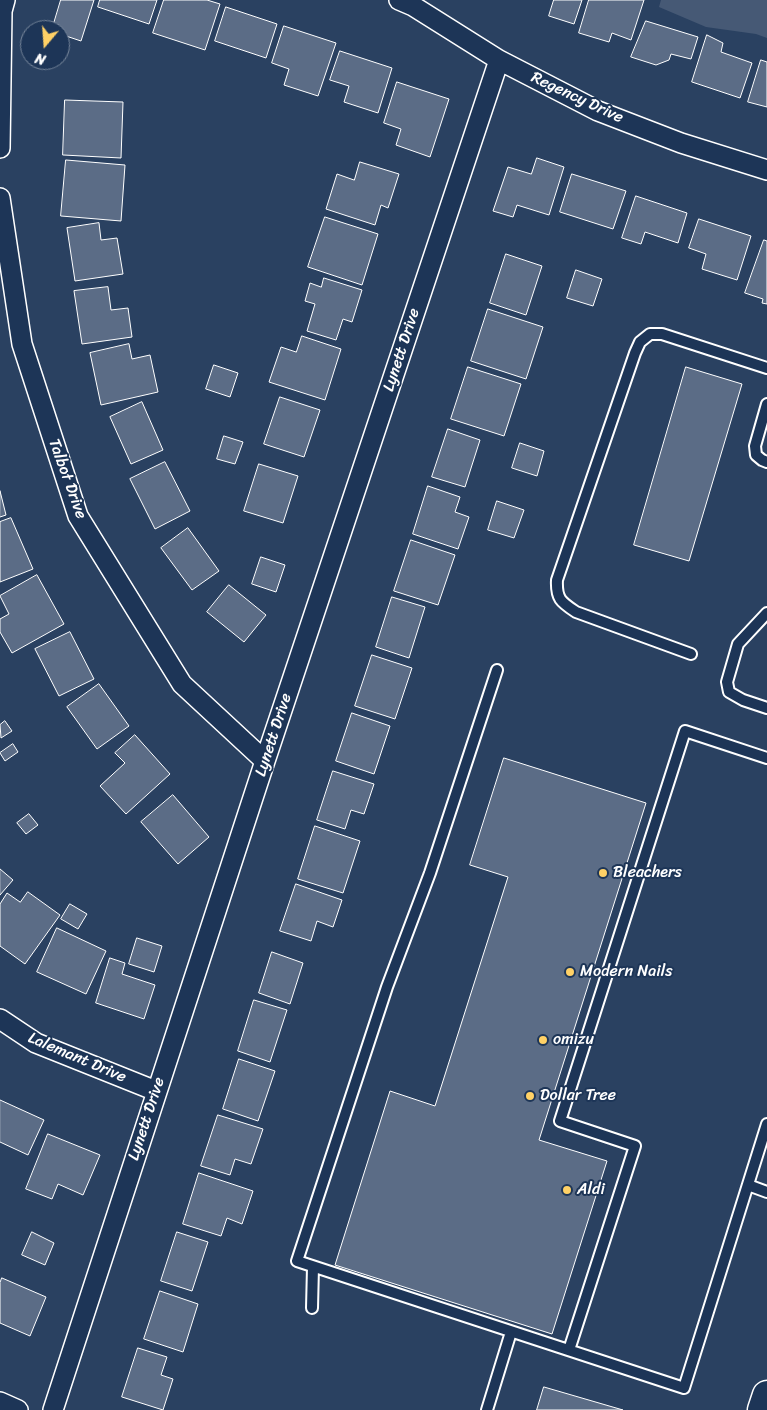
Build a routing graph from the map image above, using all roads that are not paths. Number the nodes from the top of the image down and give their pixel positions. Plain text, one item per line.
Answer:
1 (4, 0) edge
2 (399, 0) edge
3 (499, 60) junction
4 (0, 148) edge
5 (767, 170) edge
6 (0, 198) edge
7 (767, 368) edge
8 (767, 404) edge
9 (767, 462) edge
10 (766, 615) edge
11 (691, 654) dead end
12 (498, 670) dead end
13 (767, 708) edge
14 (767, 758) edge
15 (265, 761) junction
16 (0, 1020) edge
17 (156, 1091) junction
18 (767, 1124) edge
19 (748, 1185) junction
20 (767, 1192) edge
21 (313, 1267) junction
22 (312, 1308) dead end
23 (511, 1332) junction
24 (568, 1350) junction
25 (767, 1394) edge
26 (0, 1402) edge
27 (18, 1410) edge
28 (53, 1410) edge
29 (487, 1410) edge
30 (762, 1410) edge

1 - 4 street
2 - 3 street, Regency Drive
3 - 5 street, Regency Drive
3 - 15 street, Lynett Drive
6 - 15 street, Talbot Drive
7 - 11 lane
8 - 9 lane
10 - 13 lane
12 - 21 lane
14 - 24 lane
15 - 17 street, Lynett Drive
16 - 17 street, Lalemant Drive
17 - 28 street, Lynett Drive
18 - 19 lane
19 - 20 lane
19 - 24 lane
21 - 22 lane
21 - 23 lane
23 - 24 lane
23 - 29 lane
25 - 30 main road
26 - 27 street

